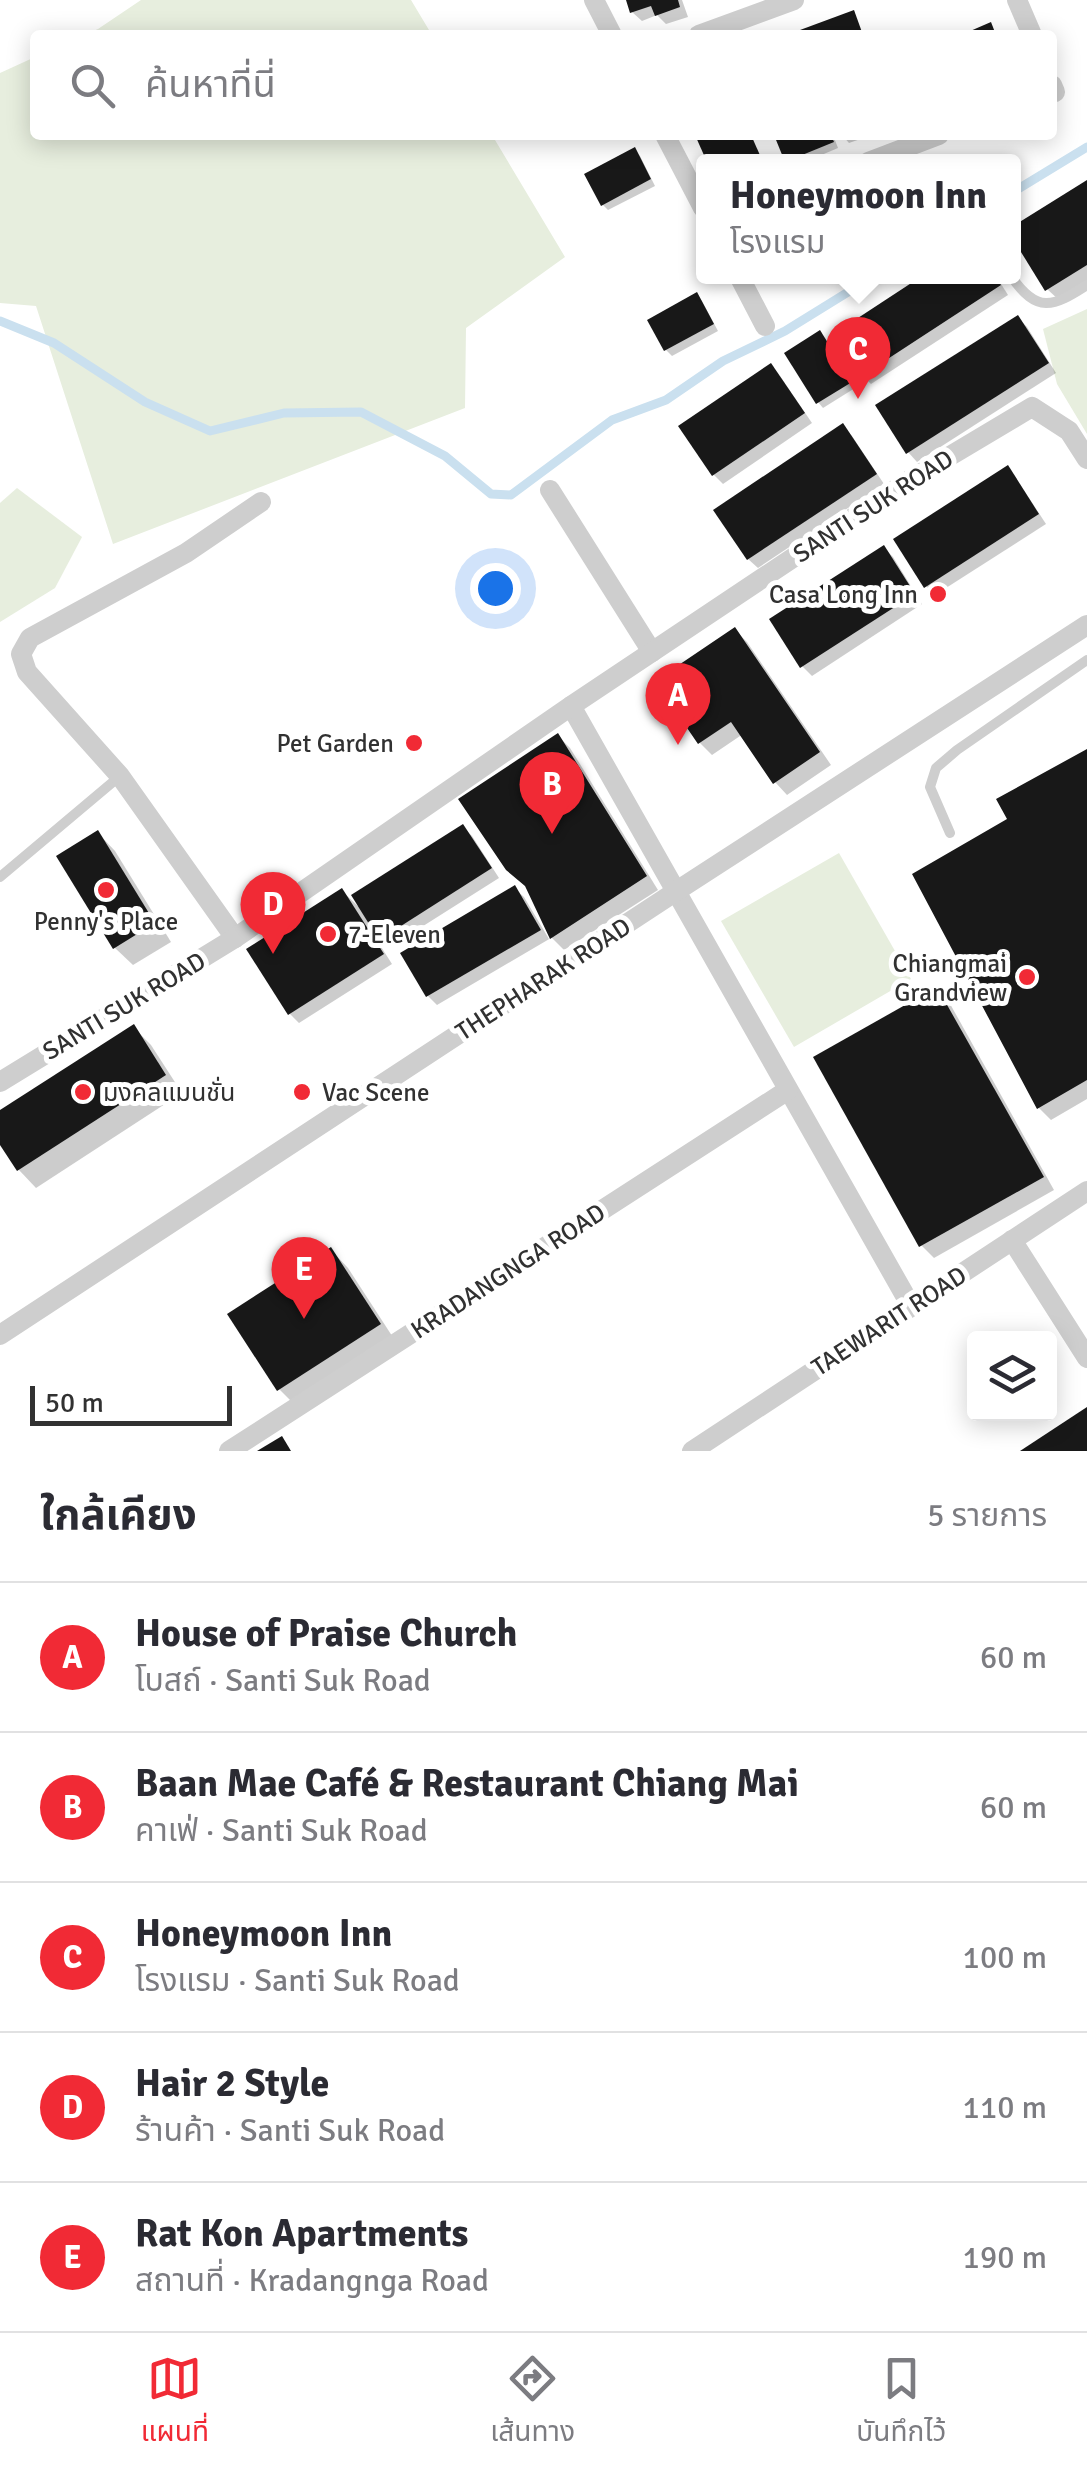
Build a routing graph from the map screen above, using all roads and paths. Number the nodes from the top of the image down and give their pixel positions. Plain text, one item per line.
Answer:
1 (594, 0) edge
2 (794, 0) edge
3 (1018, 0) edge
4 (609, 30) edge
5 (713, 30) edge
6 (1030, 30) edge
7 (668, 140) edge
8 (926, 140) edge
9 (889, 154) edge
10 (696, 195) edge
11 (743, 284) edge
12 (1016, 284) edge
13 (1087, 284) edge
14 (765, 326) dead end
15 (1087, 459) edge
16 (550, 490) dead end
17 (262, 502) dead end
18 (1087, 625) edge
19 (652, 652) junction
20 (1087, 660) edge
21 (571, 706) junction
22 (120, 776) junction
23 (950, 834) dead end
24 (0, 876) edge
25 (675, 892) junction
26 (235, 938) junction
27 (0, 1082) edge
28 (788, 1090) junction
29 (1087, 1191) edge
30 (1012, 1240) junction
31 (911, 1306) junction
32 (0, 1335) edge
33 (1087, 1358) edge
34 (228, 1451) edge
35 (692, 1451) edge

1 - 4 street
2 - 5 street
3 - 6 street
7 - 10 street
8 - 9 street
11 - 14 street
12 - 13 lane
15 - 19 street, SANTI SUK ROAD
16 - 19 street
17 - 22 street
18 - 25 street, THEPHARAK ROAD
19 - 21 street, SANTI SUK ROAD
20 - 23 lane
21 - 25 street
21 - 26 street, SANTI SUK ROAD
22 - 24 lane
22 - 26 street
25 - 28 street
25 - 32 street, THEPHARAK ROAD
26 - 27 street, SANTI SUK ROAD
28 - 31 street
28 - 34 street, KRADANGNGA ROAD
29 - 30 street, TAEWARIT ROAD
30 - 31 street, TAEWARIT ROAD
30 - 33 street
31 - 35 street, TAEWARIT ROAD

